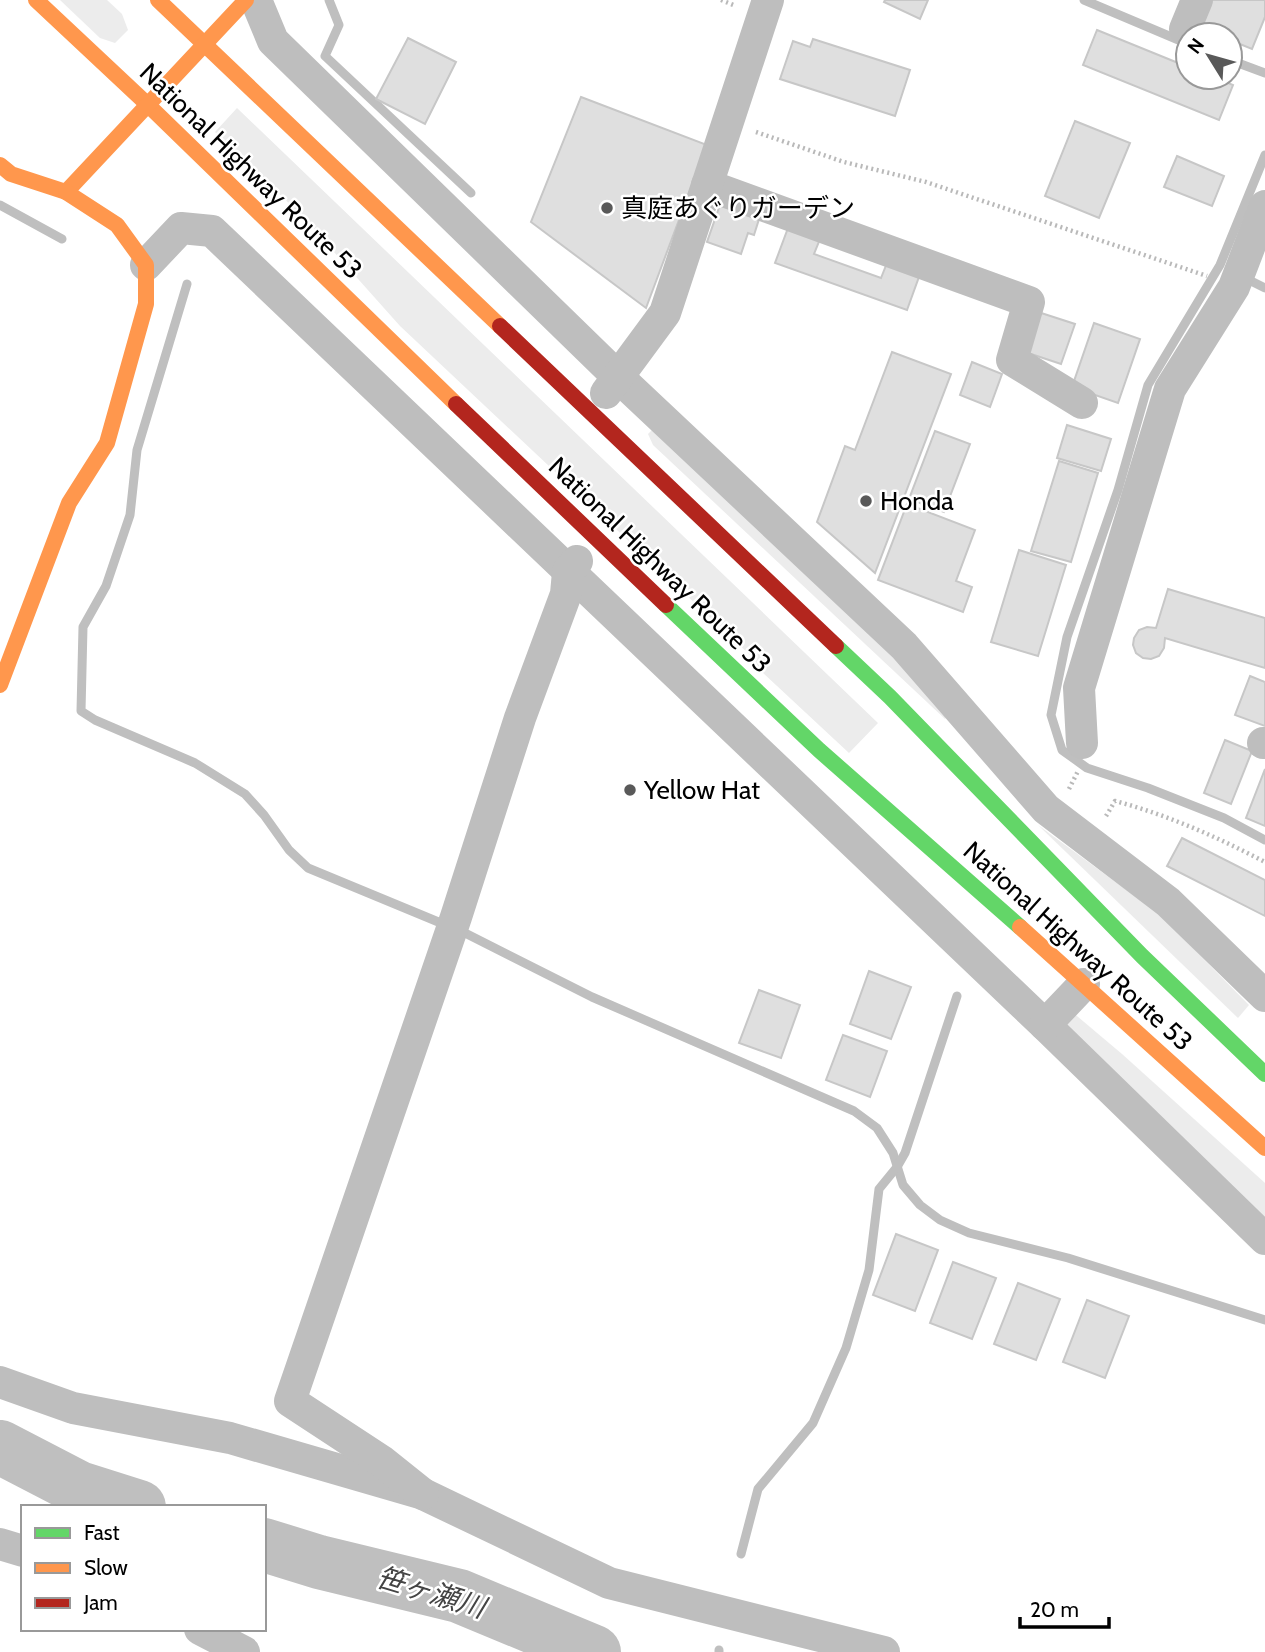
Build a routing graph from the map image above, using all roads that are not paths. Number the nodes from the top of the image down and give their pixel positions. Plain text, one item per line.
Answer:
1 (36, 0) edge
2 (158, 0) edge
3 (246, 0) edge
4 (256, 0) edge
5 (768, 0) edge
6 (1197, 0) edge
7 (1188, 21) edge
8 (206, 45) junction
9 (147, 104) junction
10 (0, 165) edge
11 (707, 185) junction
12 (66, 192) junction
13 (1265, 206) edge
14 (146, 265) junction
15 (617, 376) junction
16 (1082, 403) dead end
17 (593, 412) junction
18 (595, 538) junction
19 (568, 572) junction
20 (0, 685) edge
21 (1082, 743) dead end
22 (1084, 984) junction
23 (1265, 996) edge
24 (1045, 1025) junction
25 (1265, 1074) edge
26 (1265, 1148) edge
27 (1265, 1239) edge
28 (0, 1382) edge
29 (423, 1494) junction
30 (0, 1544) edge
31 (21, 1550) edge
32 (204, 1631) edge
33 (244, 1652) edge
34 (884, 1652) edge

1 - 9 main road, National Highway Route 53
2 - 8 main road, National Highway Route 53
3 - 8 main road
4 - 15 street
5 - 11 street
6 - 7 street
8 - 9 main road
8 - 17 main road, National Highway Route 53
9 - 12 main road
9 - 18 main road, National Highway Route 53
10 - 12 main road
11 - 15 street
11 - 16 street
12 - 14 main road
13 - 21 street
14 - 19 street
14 - 20 main road
15 - 17 street
15 - 23 street
17 - 25 main road, National Highway Route 53
18 - 19 street
18 - 22 main road, National Highway Route 53
19 - 24 street
19 - 29 street
22 - 24 street
22 - 26 main road, National Highway Route 53
24 - 27 street
28 - 29 street
29 - 34 street
30 - 31 street
32 - 33 street

